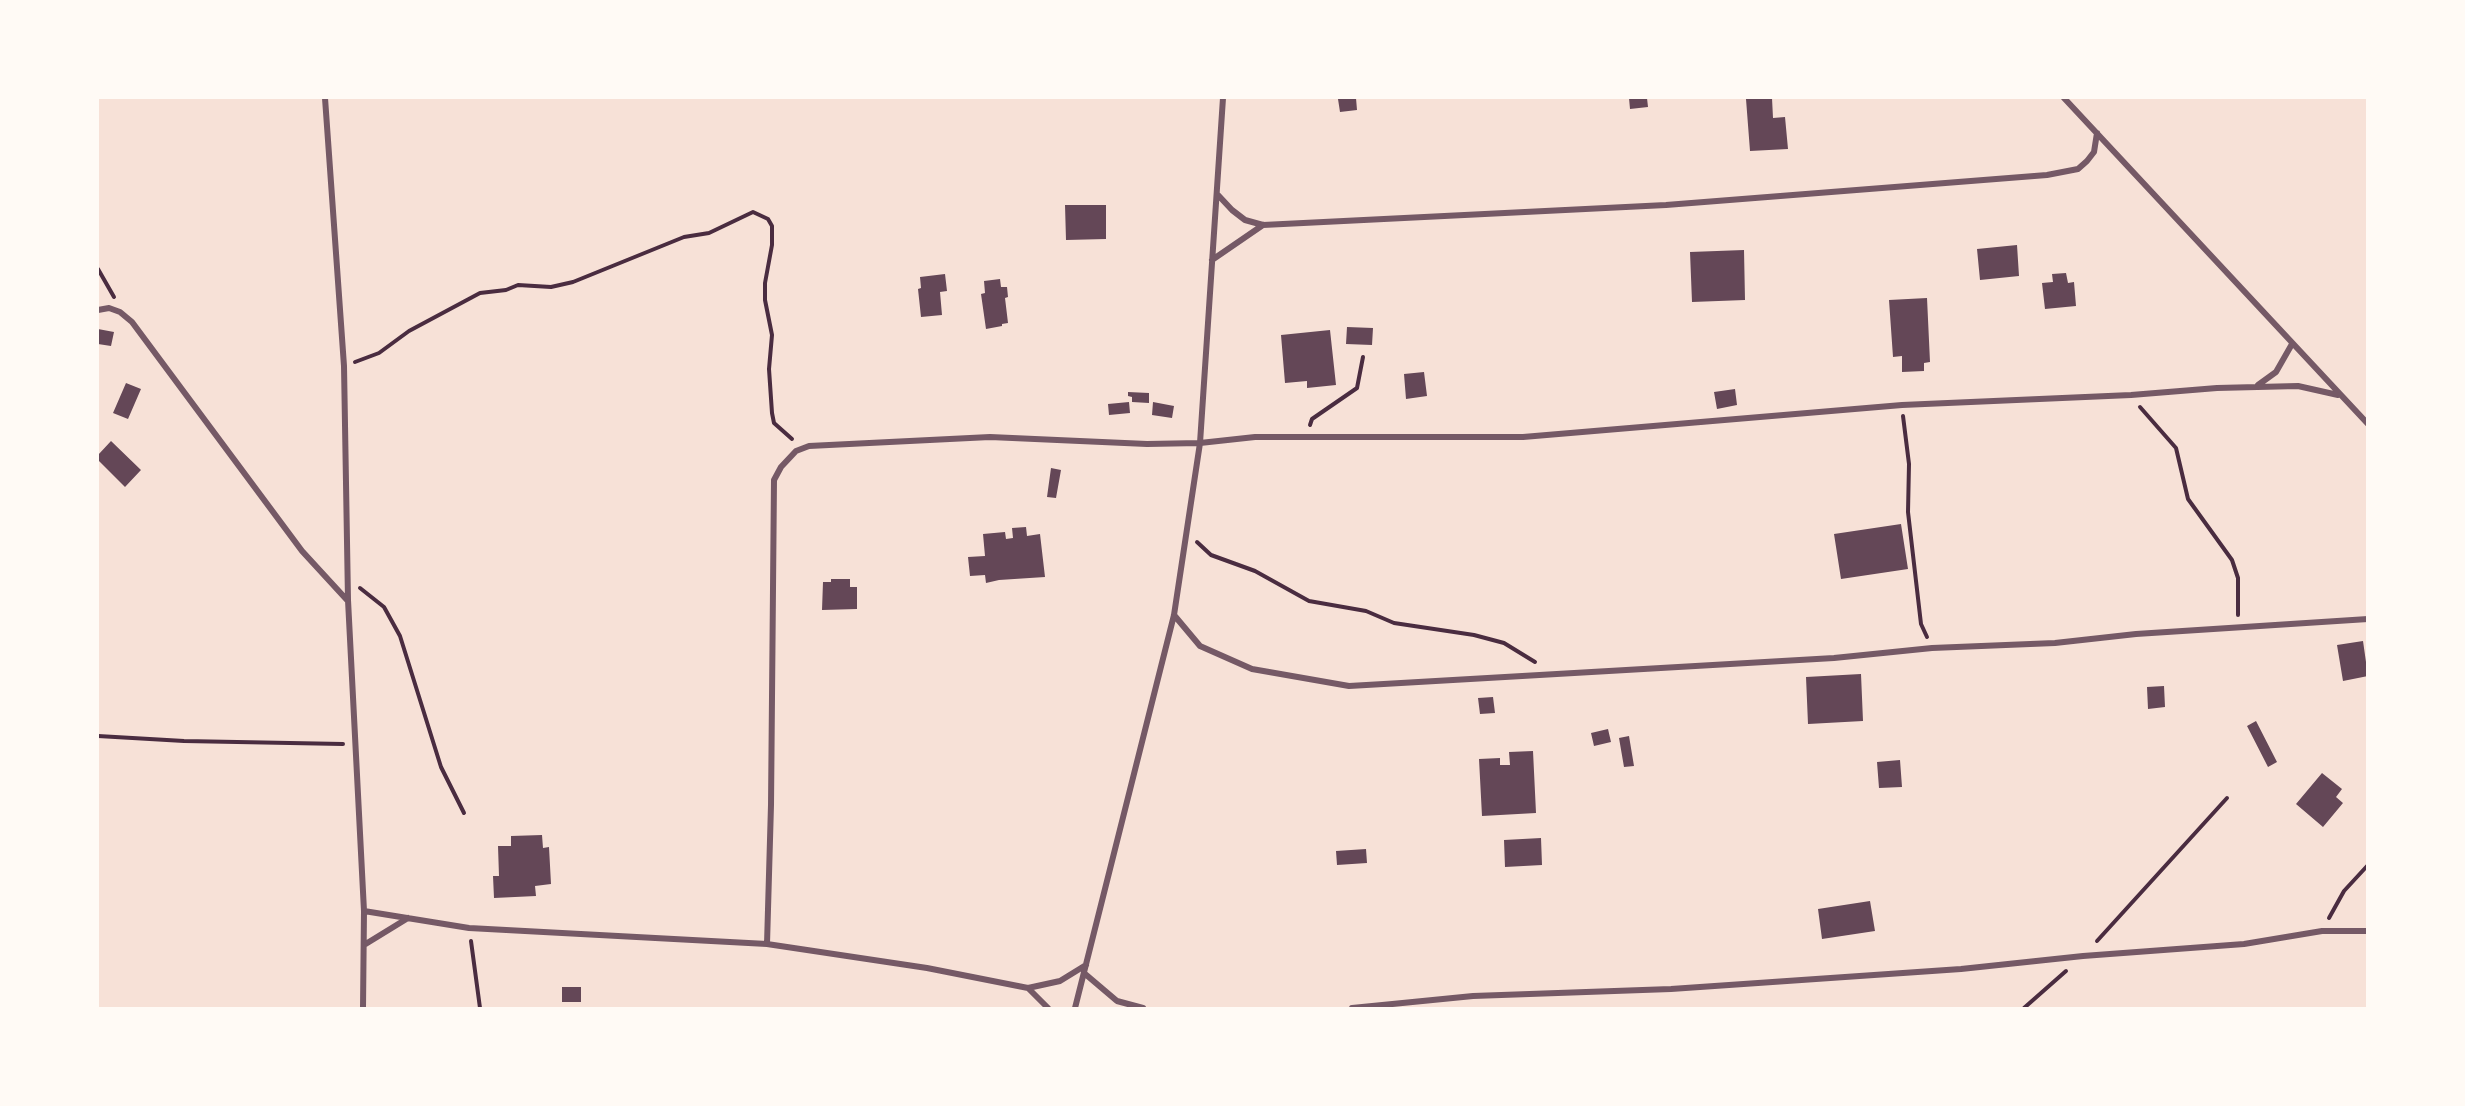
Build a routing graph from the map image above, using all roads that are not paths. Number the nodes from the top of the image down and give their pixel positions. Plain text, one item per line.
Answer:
1 (325, 98) edge
2 (1223, 98) edge
3 (2064, 98) edge
4 (2097, 133) junction
5 (1218, 195) junction
6 (1263, 225) junction
7 (1212, 260) junction
8 (98, 310) edge
9 (2292, 344) junction
10 (2258, 386) junction
11 (2338, 395) junction
12 (2367, 424) edge
13 (1200, 443) junction
14 (348, 600) junction
15 (1174, 615) junction
16 (2367, 619) edge
17 (364, 910) junction
18 (408, 918) junction
19 (2367, 931) edge
20 (767, 944) junction
21 (364, 945) junction
22 (1086, 965) junction
23 (1084, 973) junction
24 (1028, 988) junction
25 (363, 1008) edge
26 (1048, 1008) edge
27 (1075, 1008) edge
28 (1143, 1008) edge
29 (1352, 1008) edge

1 - 14 street
2 - 5 street
3 - 4 street
4 - 6 street
4 - 9 street
5 - 6 street
5 - 7 street
6 - 7 street
7 - 13 street
8 - 14 street
9 - 10 street
9 - 11 street
10 - 11 street
10 - 13 street
11 - 12 street
13 - 15 street
13 - 20 street
14 - 17 street
15 - 16 street
15 - 22 street
17 - 18 street
17 - 21 street
18 - 20 street
18 - 21 street
19 - 29 street
20 - 24 street
21 - 25 street
22 - 23 street
22 - 24 street
23 - 27 street
23 - 28 street
24 - 26 street

